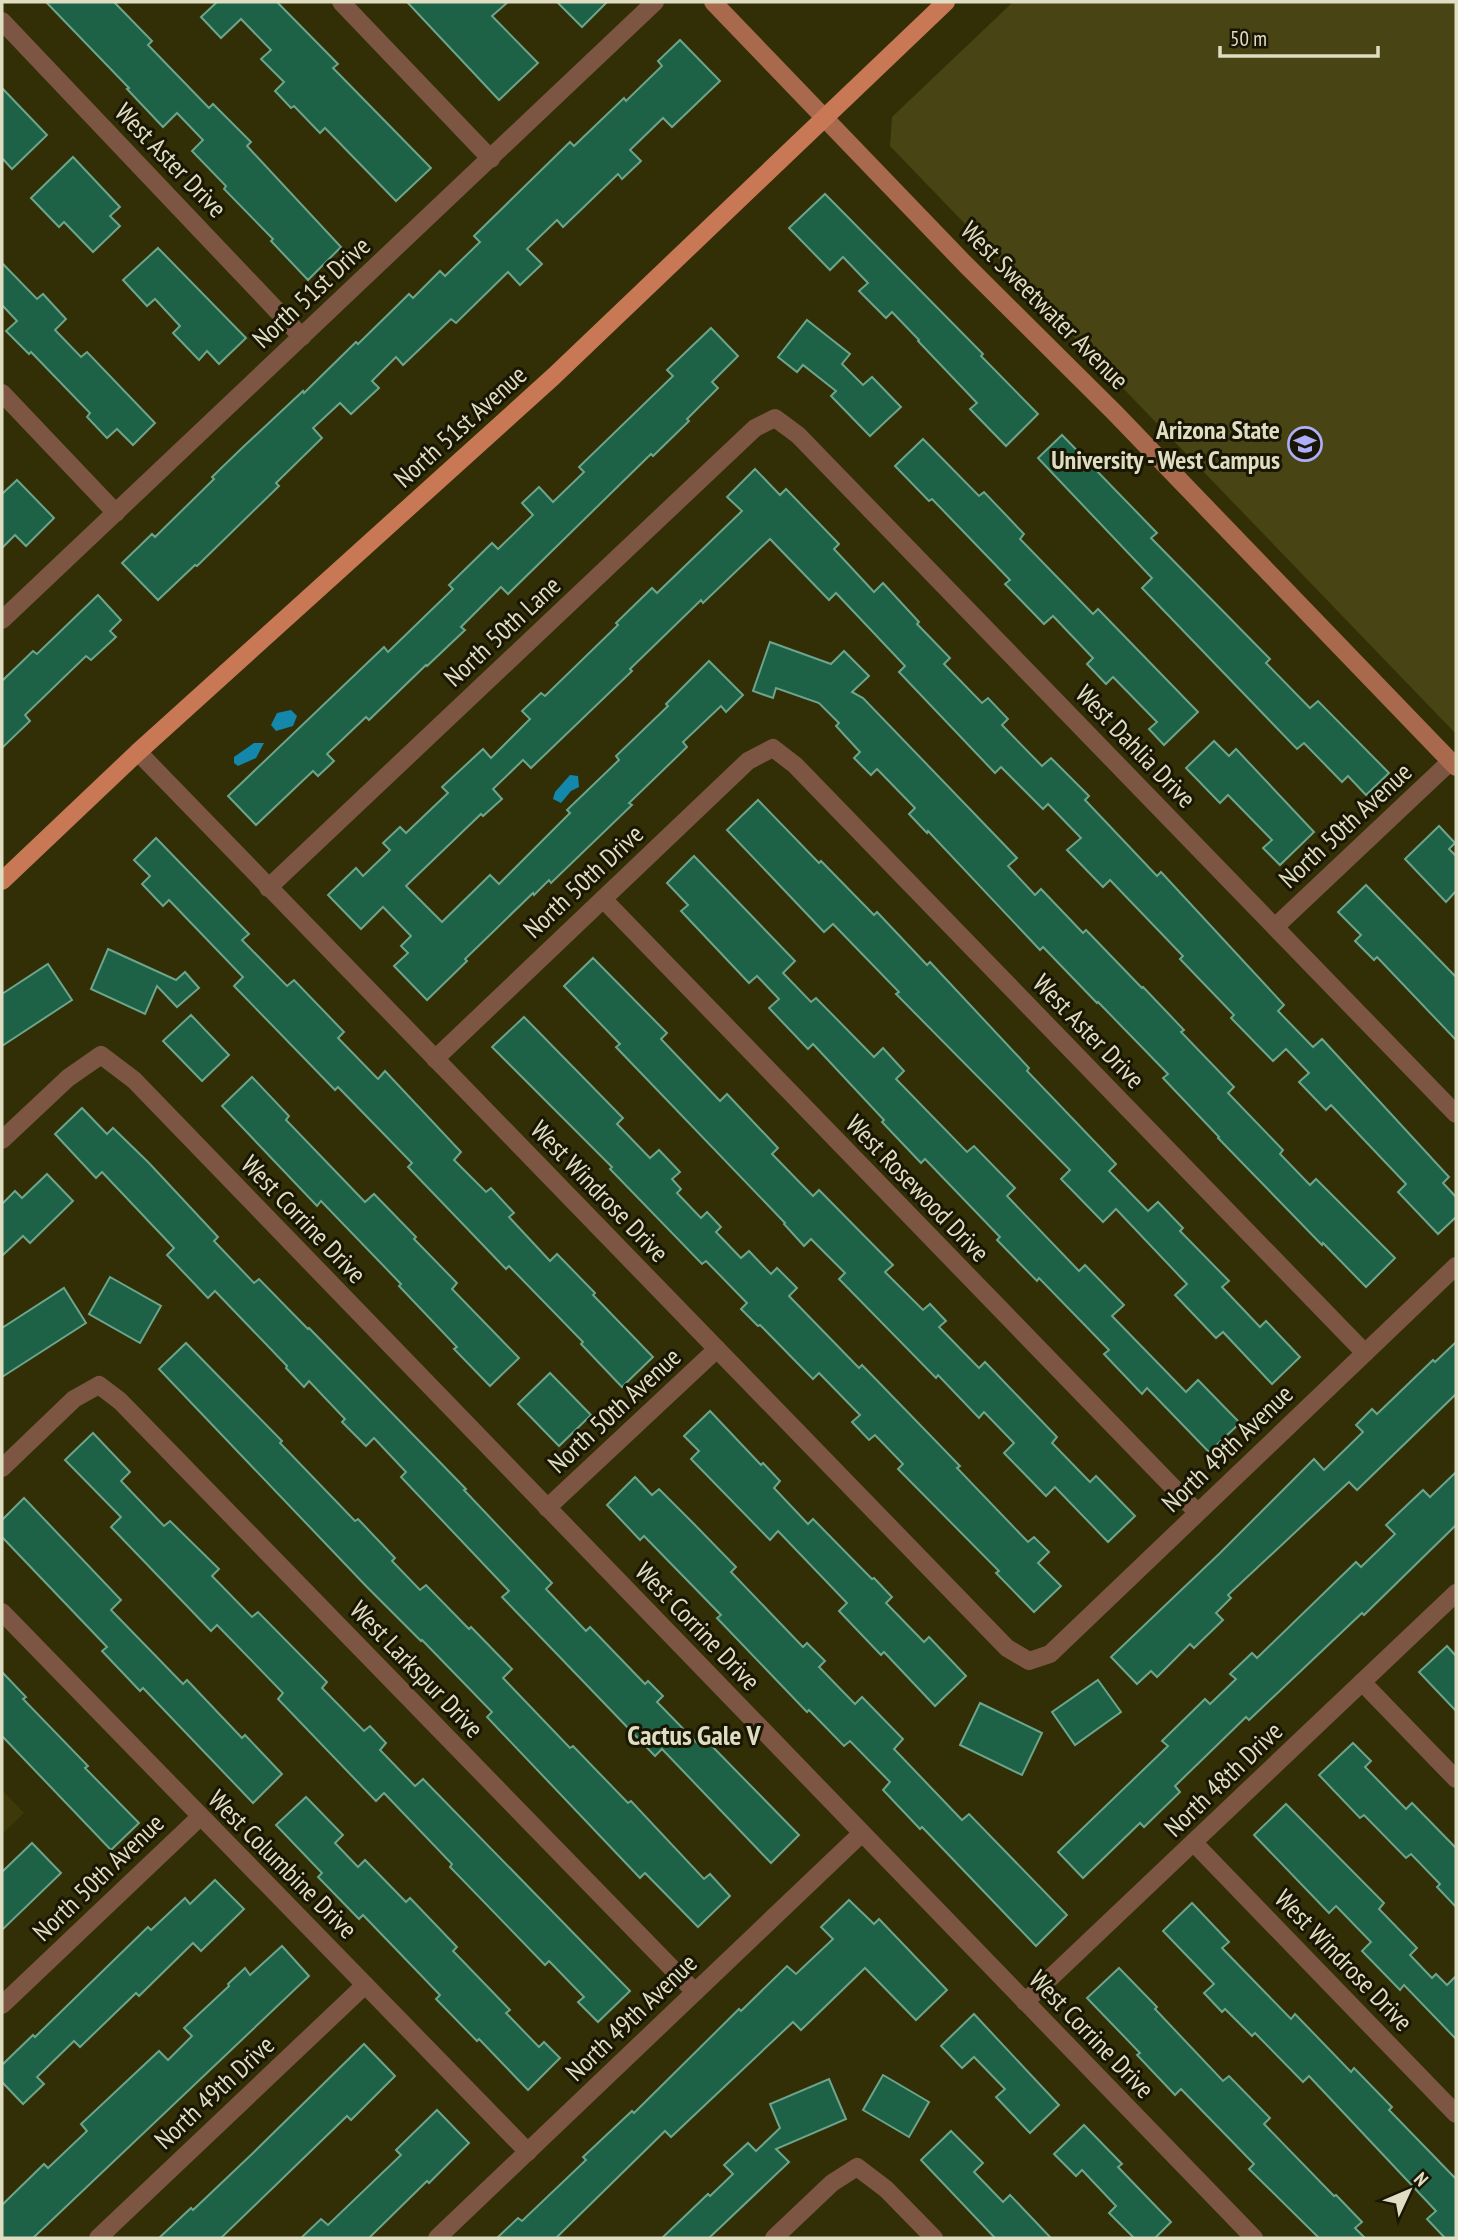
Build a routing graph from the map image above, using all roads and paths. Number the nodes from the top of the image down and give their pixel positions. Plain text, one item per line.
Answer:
1 (341, 2) edge
2 (655, 2) edge
3 (713, 2) edge
4 (946, 2) edge
5 (2, 21) edge
6 (825, 117) junction
7 (491, 159) junction
8 (302, 337) junction
9 (2, 393) edge
10 (775, 418) joint
11 (116, 513) junction
12 (2, 620) edge
13 (773, 748) joint
14 (138, 752) junction
15 (1453, 764) edge
16 (2, 881) edge
17 (268, 888) junction
18 (603, 899) junction
19 (1275, 927) junction
20 (435, 1059) junction
21 (1456, 1114) edge
22 (2, 1140) edge
23 (1456, 1266) edge
24 (716, 1349) junction
25 (1365, 1353) junction
26 (2, 1468) edge
27 (547, 1508) junction
28 (1196, 1512) junction
29 (1456, 1593) edge
30 (2, 1612) edge
31 (1029, 1661) joint
32 (1362, 1682) junction
33 (1456, 1779) edge
34 (200, 1817) junction
35 (862, 1833) junction
36 (1194, 1843) junction
37 (365, 1985) junction
38 (695, 1992) junction
39 (1025, 2002) junction
40 (2, 2005) edge
41 (1456, 2114) edge
42 (528, 2152) junction
43 (98, 2238) edge
44 (436, 2238) edge
45 (774, 2238) edge
46 (934, 2238) edge
47 (1254, 2238) edge

1 - 7 street
2 - 7 street, North 51st Drive
3 - 6 street, West Sweetwater Avenue
4 - 6 main road, North 51st Avenue
5 - 8 street, West Aster Drive
6 - 14 main road, North 51st Avenue
6 - 15 street, West Sweetwater Avenue
7 - 8 street, North 51st Drive
8 - 11 street, North 51st Drive
9 - 11 street
10 - 17 street, North 50th Lane
10 - 19 street, West Dahlia Drive
11 - 12 street, North 51st Drive
13 - 18 street, North 50th Drive
13 - 25 street, West Aster Drive
14 - 16 main road, North 51st Avenue
14 - 17 street, West Windrose Drive
15 - 19 street, North 50th Avenue
17 - 20 street, West Windrose Drive
18 - 20 street, North 50th Drive
18 - 28 street, West Rosewood Drive
19 - 21 street, West Dahlia Drive
20 - 24 street, West Windrose Drive
22 - 27 street, West Corrine Drive
23 - 25 street, North 49th Avenue
24 - 27 street, North 50th Avenue
24 - 31 street, West Windrose Drive
25 - 28 street, North 49th Avenue
26 - 38 street, West Larkspur Drive
27 - 35 street, West Corrine Drive
28 - 31 street, North 49th Avenue
29 - 32 street, North 48th Drive
30 - 34 street, West Columbine Drive
32 - 33 street
32 - 36 street, North 48th Drive
34 - 37 street, West Columbine Drive
34 - 40 street, North 50th Avenue
35 - 38 street, North 49th Avenue
35 - 39 street, West Corrine Drive
36 - 39 street, North 48th Drive
36 - 41 street, West Windrose Drive
37 - 42 street, West Columbine Drive
37 - 43 street, North 49th Drive
38 - 42 street, North 49th Avenue
39 - 47 street, West Corrine Drive
42 - 44 street, North 49th Avenue
45 - 46 street

